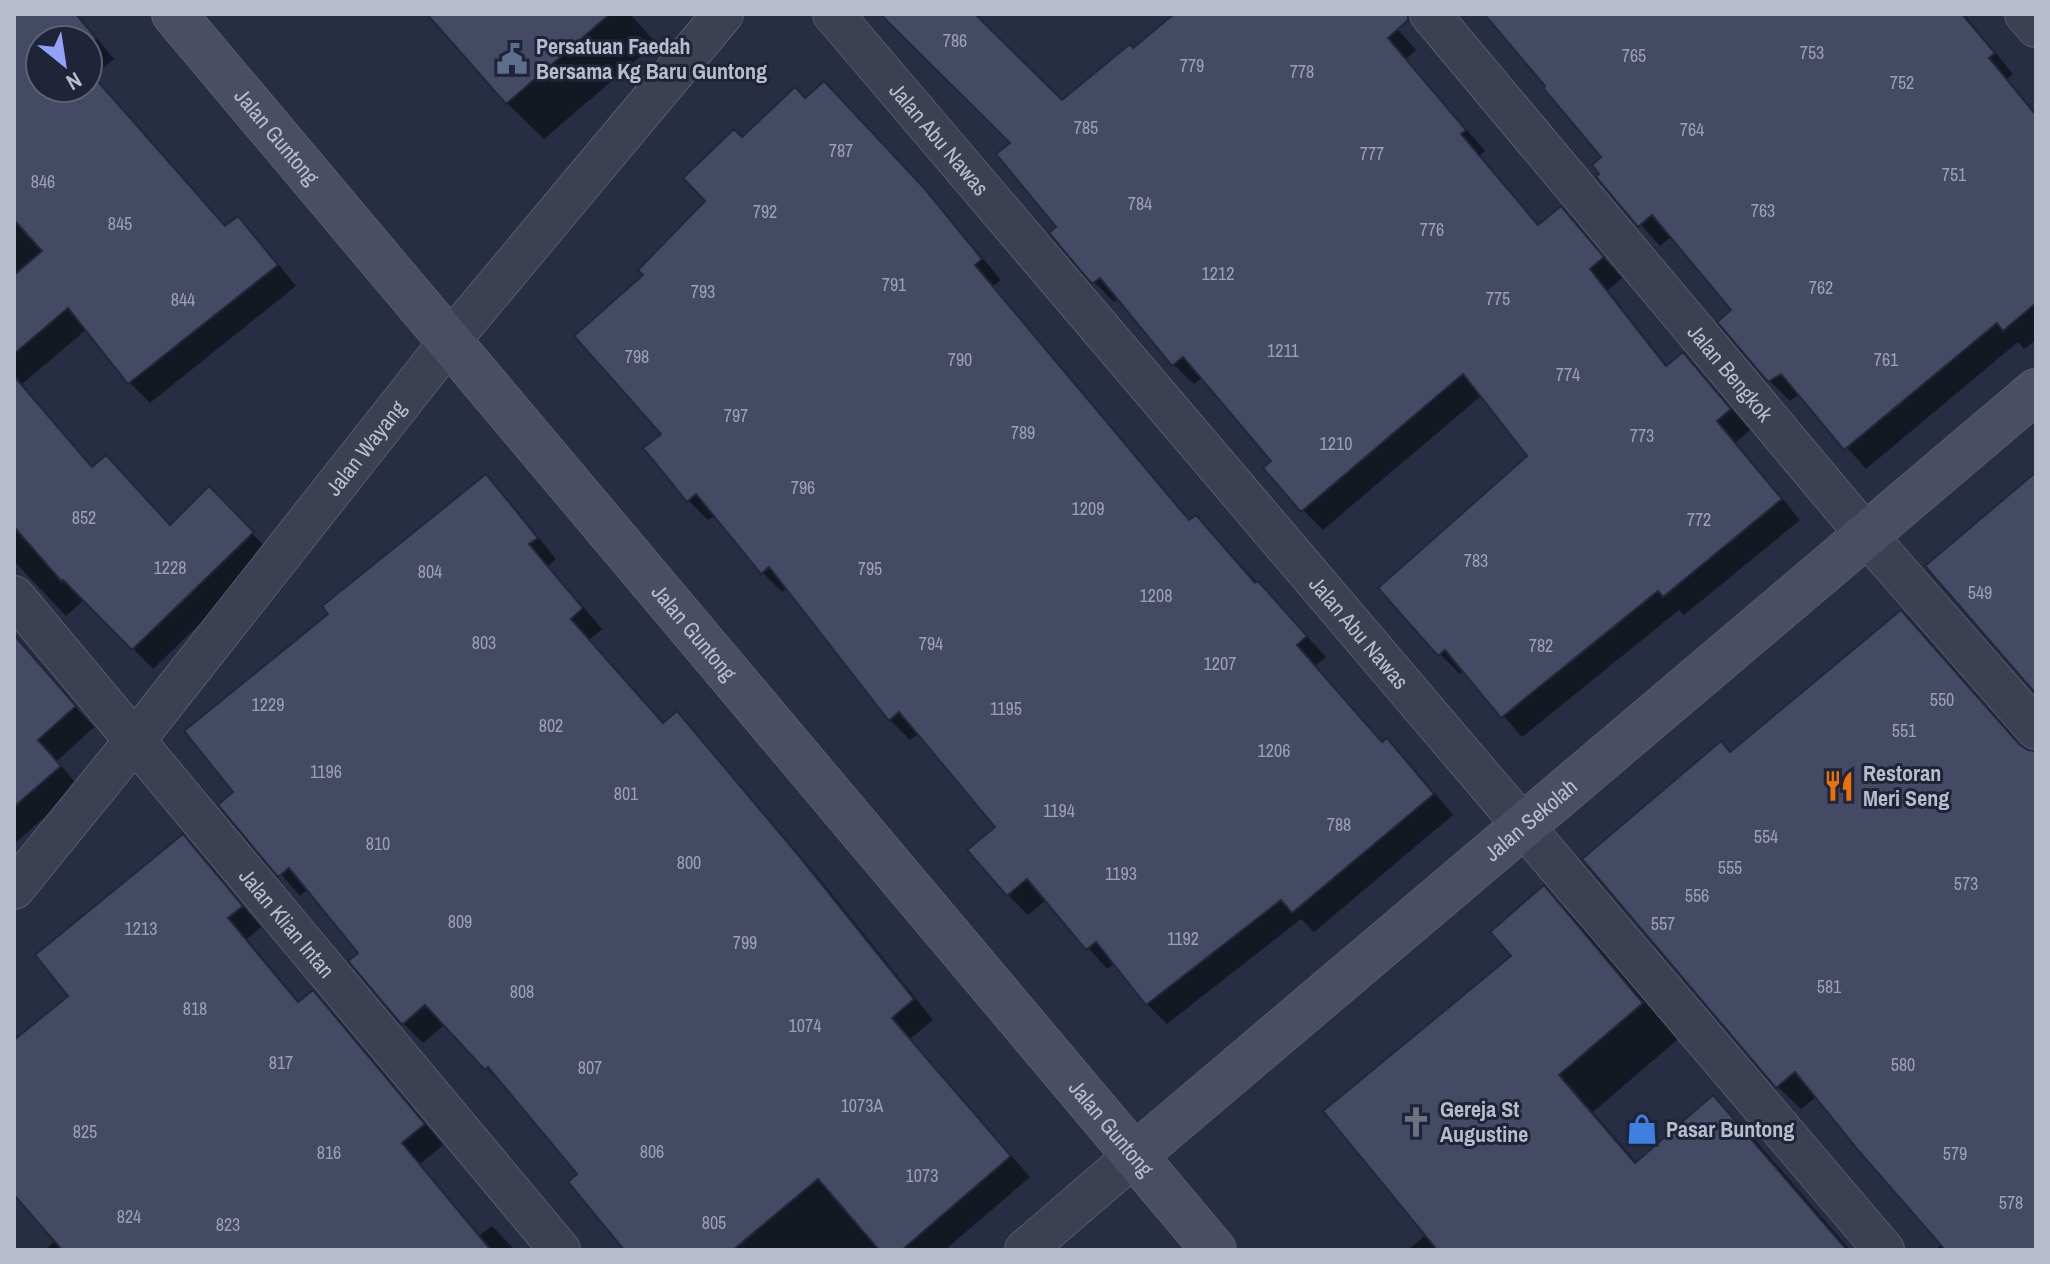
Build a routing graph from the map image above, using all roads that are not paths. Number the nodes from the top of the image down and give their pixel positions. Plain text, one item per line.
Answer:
1 (174, 14) edge
2 (723, 14) edge
3 (833, 14) edge
4 (1430, 14) edge
5 (2025, 14) edge
6 (2036, 27) edge
7 (449, 342) junction
8 (2036, 391) edge
9 (1867, 536) junction
10 (14, 596) edge
11 (2036, 729) edge
12 (136, 739) junction
13 (1523, 826) junction
14 (14, 889) edge
15 (1134, 1156) junction
16 (560, 1250) edge
17 (1025, 1250) edge
18 (1214, 1250) edge
19 (1884, 1250) edge

1 - 7 street, Jalan Guntong
2 - 7 street, Jalan Wayang
3 - 13 street, Jalan Abu Nawas
4 - 9 street, Jalan Bengkok
5 - 6 street
7 - 12 street, Jalan Wayang
7 - 15 street, Jalan Guntong
8 - 9 street, Jalan Sekolah
9 - 11 street, Jalan Bengkok
9 - 13 street, Jalan Sekolah
10 - 12 street, Jalan Klian Intan
12 - 14 street, Jalan Wayang
12 - 16 street, Jalan Klian Intan
13 - 15 street, Jalan Sekolah
13 - 19 street, Jalan Abu Nawas
15 - 17 street, Jalan Sekolah
15 - 18 street, Jalan Guntong

